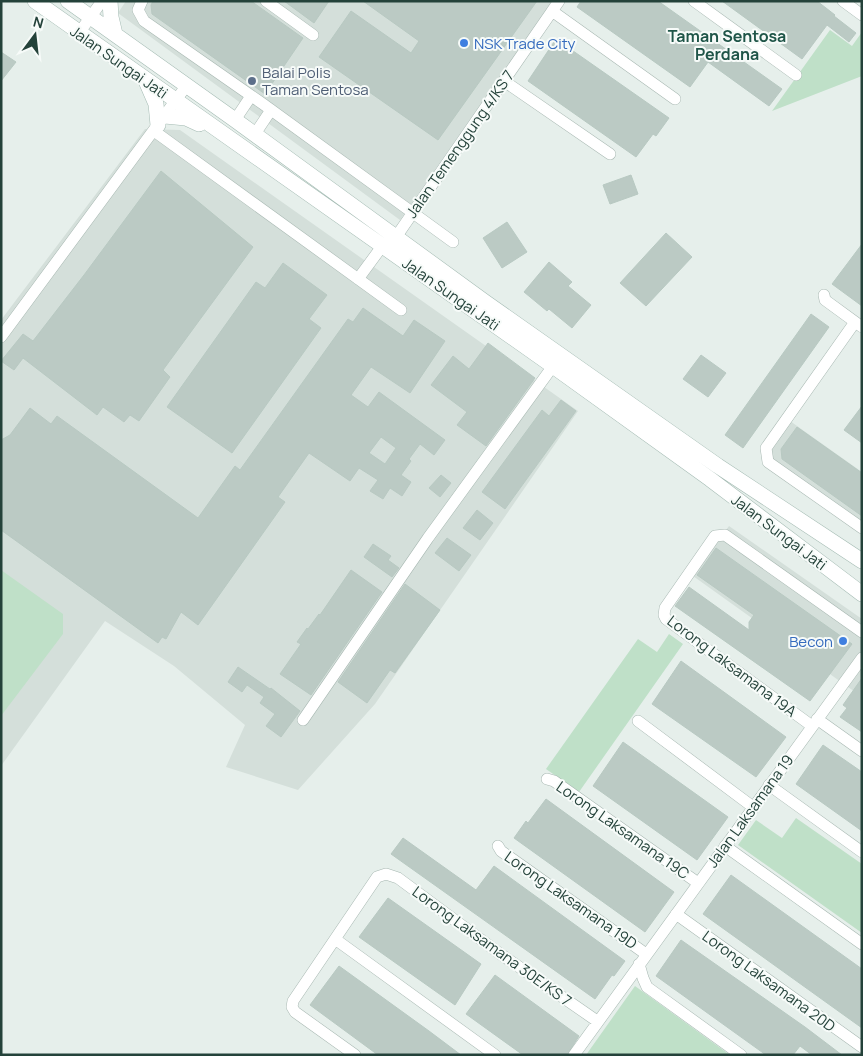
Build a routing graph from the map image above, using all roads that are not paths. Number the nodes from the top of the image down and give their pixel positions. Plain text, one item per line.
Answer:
1 (35, 1) edge
2 (68, 1) edge
3 (102, 1) edge
4 (110, 1) edge
5 (142, 1) edge
6 (266, 1) edge
7 (694, 1) edge
8 (843, 1) edge
9 (556, 6) edge
10 (862, 15) edge
11 (90, 17) junction
12 (79, 33) junction
13 (115, 34) junction
14 (314, 35) dead end
15 (796, 75) dead end
16 (145, 80) junction
17 (504, 81) junction
18 (187, 86) junction
19 (251, 96) junction
20 (675, 99) dead end
21 (175, 102) junction
22 (271, 110) junction
23 (235, 120) junction
24 (159, 124) junction
25 (224, 134) junction
26 (255, 134) junction
27 (610, 154) dead end
28 (413, 213) junction
29 (389, 241) junction
30 (453, 242) dead end
31 (358, 279) junction
32 (824, 295) dead end
33 (401, 310) dead end
34 (858, 324) edge
35 (1, 337) edge
36 (553, 366) junction
37 (862, 528) edge
38 (862, 561) edge
39 (862, 594) edge
40 (862, 632) edge
41 (862, 658) edge
42 (303, 720) dead end
43 (638, 721) dead end
44 (814, 723) junction
45 (862, 751) edge
46 (547, 779) dead end
47 (769, 785) junction
48 (753, 806) junction
49 (498, 846) dead end
50 (725, 846) junction
51 (862, 852) edge
52 (698, 883) junction
53 (676, 914) junction
54 (335, 939) junction
55 (862, 944) edge
56 (646, 954) junction
57 (639, 964) junction
58 (597, 1021) junction
59 (862, 1047) edge
60 (354, 1055) edge
61 (495, 1055) edge
62 (574, 1055) edge
63 (741, 1055) edge

1 - 12 main road, Jalan Sungai Jati
2 - 11 main road, Jalan Sungai Jati
3 - 11 street
4 - 13 main road
5 - 19 street
6 - 14 street
7 - 15 street
8 - 10 street
9 - 17 street, Jalan Temenggung 4/KS 7
9 - 20 street
11 - 12 street
11 - 13 main road, Jalan Sungai Jati
12 - 16 main road, Jalan Sungai Jati
13 - 18 main road, Jalan Sungai Jati
16 - 21 main road, Jalan Sungai Jati
16 - 24 main road
17 - 27 street
17 - 28 street, Jalan Temenggung 4/KS 7
18 - 21 street
18 - 23 main road, Jalan Sungai Jati
19 - 22 street
19 - 23 street
21 - 24 street
21 - 25 main road, Jalan Sungai Jati
22 - 26 street
22 - 28 street
23 - 26 main road, Jalan Sungai Jati
24 - 25 main road
24 - 31 street
24 - 35 street
25 - 29 main road, Jalan Sungai Jati
26 - 29 main road, Jalan Sungai Jati
28 - 29 street, Jalan Temenggung 4/KS 7
28 - 30 street
29 - 31 street, Jalan Temenggung 4/KS 7
29 - 36 main road, Jalan Sungai Jati
29 - 38 main road, Jalan Sungai Jati
31 - 33 street
32 - 34 street
34 - 37 street
36 - 39 main road, Jalan Sungai Jati
36 - 42 street
40 - 44 street, Lorong Laksamana 19A
41 - 44 street, Jalan Laksamana 19
43 - 48 street
44 - 45 street
44 - 47 street, Jalan Laksamana 19
46 - 52 street, Lorong Laksamana 19C
47 - 48 street, Jalan Laksamana 19
47 - 51 street
48 - 50 street, Jalan Laksamana 19
49 - 56 street, Lorong Laksamana 19D
50 - 52 street, Jalan Laksamana 19
50 - 55 street
52 - 53 street, Jalan Laksamana 19
53 - 56 street, Jalan Laksamana 19
53 - 59 street, Lorong Laksamana 20D
54 - 58 street, Lorong Laksamana 30E/KS 7
54 - 60 street
54 - 61 street
56 - 57 street, Jalan Laksamana 19
57 - 58 street, Jalan Laksamana 19
57 - 63 street
58 - 62 street, Jalan Laksamana 19

